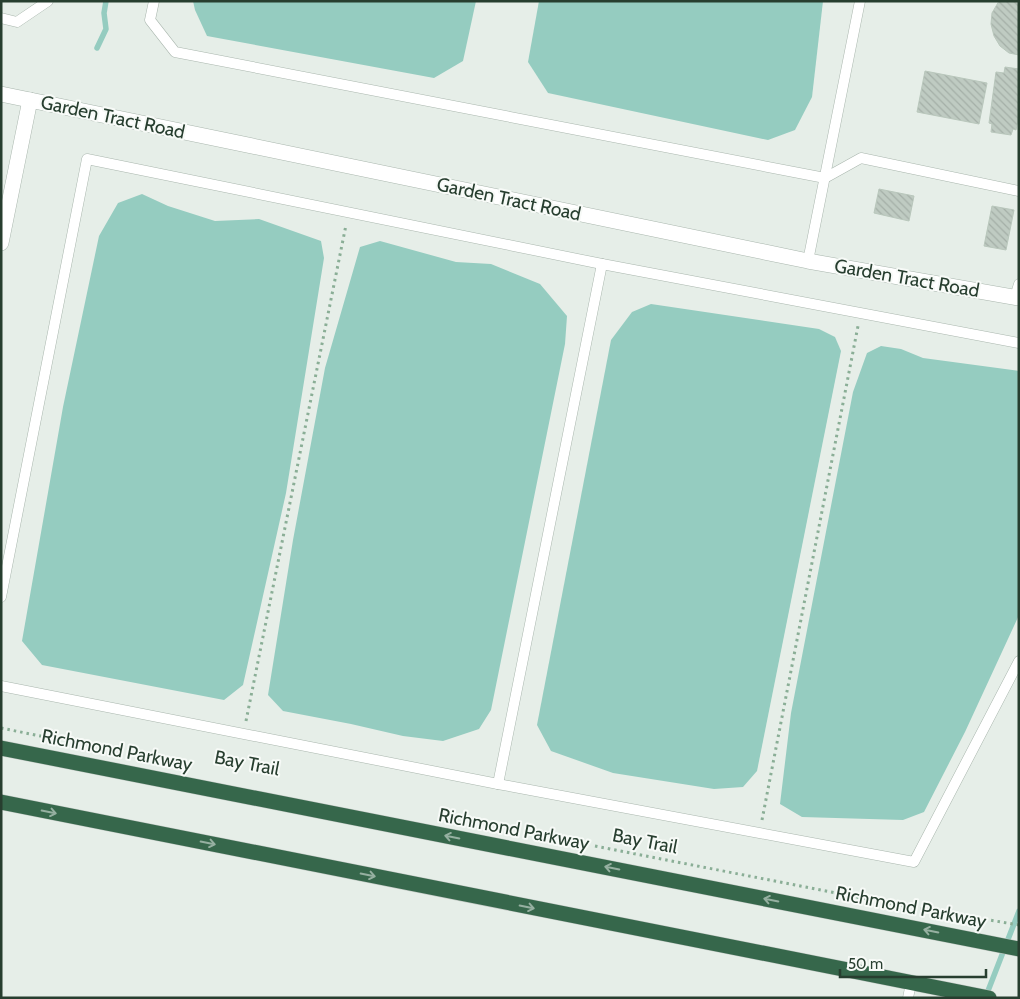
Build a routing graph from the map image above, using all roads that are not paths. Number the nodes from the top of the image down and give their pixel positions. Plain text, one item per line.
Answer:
1 (48, 1) edge
2 (154, 1) edge
3 (860, 1) edge
4 (1, 18) edge
5 (1, 94) edge
6 (30, 100) junction
7 (825, 178) junction
8 (1019, 190) edge
9 (3, 224) edge
10 (1, 243) edge
11 (808, 261) junction
12 (602, 264) junction
13 (1018, 293) edge
14 (1019, 342) edge
15 (1, 597) edge
16 (1019, 661) edge
17 (1, 686) edge
18 (1, 748) edge
19 (498, 784) junction
20 (1, 802) edge
21 (1019, 949) edge
22 (911, 983) junction
23 (908, 998) edge
24 (989, 998) edge

1 - 4 lane
2 - 7 lane
3 - 7 lane
5 - 6 street, Garden Tract Road
6 - 9 street
6 - 11 street, Garden Tract Road
7 - 8 lane
7 - 11 lane
9 - 10 street
11 - 13 street, Garden Tract Road
12 - 14 lane
12 - 15 lane
12 - 19 lane
16 - 19 lane
17 - 19 lane
21 -> 18 highway, Richmond Parkway
20 -> 22 highway
22 - 23 lane
22 - 24 highway

